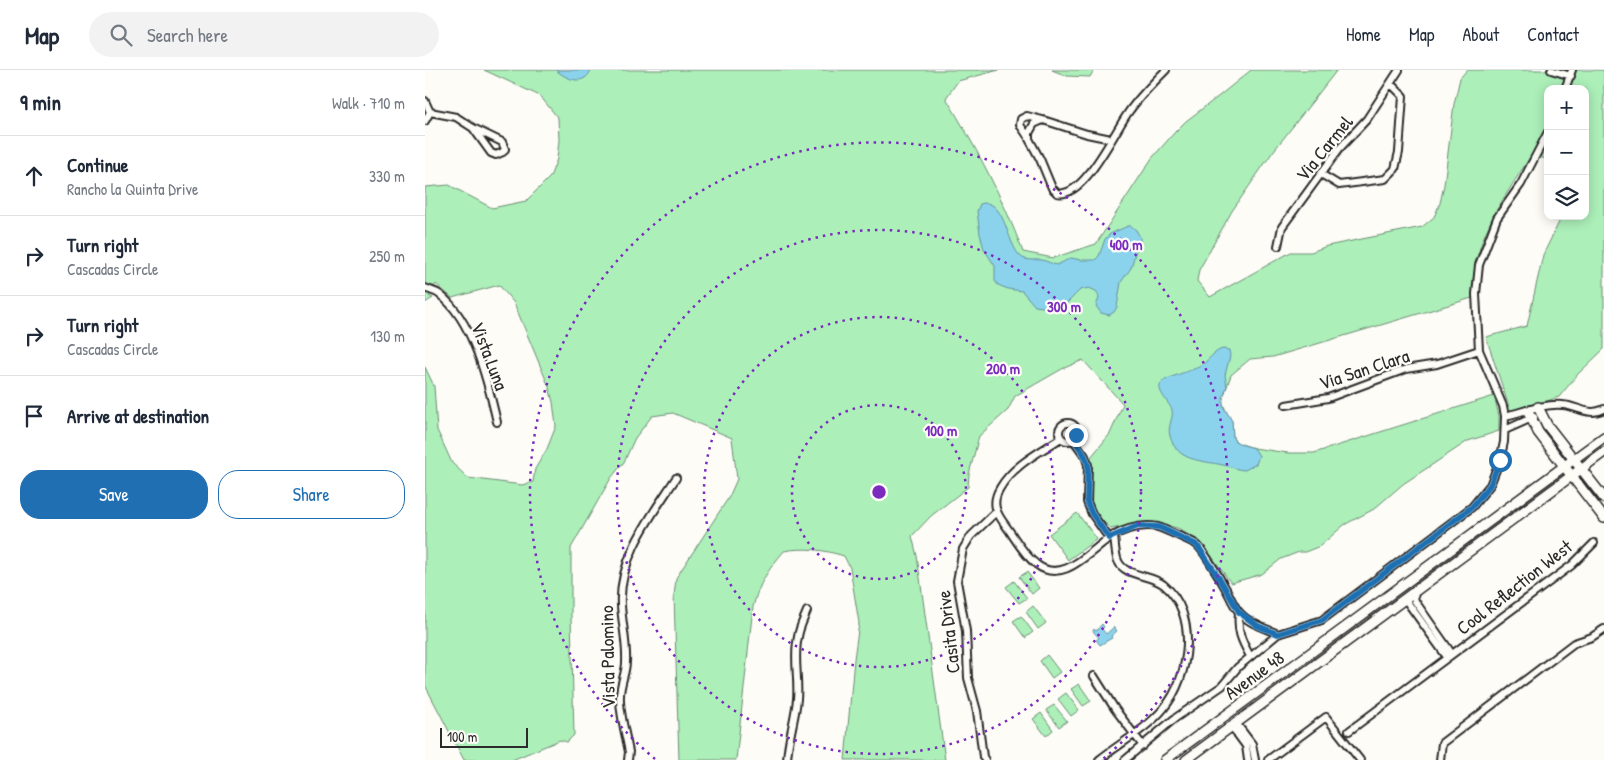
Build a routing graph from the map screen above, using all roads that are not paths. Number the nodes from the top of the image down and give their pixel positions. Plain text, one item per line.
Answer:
1 (1166, 70) edge
2 (1399, 70) edge
3 (1551, 70) edge
4 (1571, 73) edge
5 (1391, 84) junction
6 (1566, 85) edge
7 (425, 101) edge
8 (430, 112) junction
9 (1043, 120) junction
10 (425, 121) edge
11 (473, 128) junction
12 (1029, 139) junction
13 (1111, 139) junction
14 (1544, 140) edge
15 (1321, 174) junction
16 (1278, 246) dead end
17 (425, 288) edge
18 (1479, 350) junction
19 (1286, 405) dead end
20 (1604, 409) edge
21 (1540, 410) junction
22 (1530, 414) junction
23 (1505, 416) junction
24 (497, 422) dead end
25 (1505, 430) junction
26 (1604, 437) edge
27 (1061, 438) junction
28 (1073, 438) junction
29 (1604, 452) edge
30 (1574, 460) junction
31 (1564, 467) junction
32 (1582, 469) junction
33 (1572, 476) junction
34 (676, 478) dead end
35 (1604, 498) edge
36 (996, 512) junction
37 (1604, 518) edge
38 (1111, 537) junction
39 (1593, 543) dead end
40 (1457, 546) junction
41 (1416, 591) junction
42 (1405, 599) junction
43 (807, 611) dead end
44 (1239, 612) junction
45 (1604, 629) edge
46 (1278, 634) junction
47 (1250, 656) junction
48 (1450, 656) junction
49 (1288, 670) junction
50 (1094, 676) dead end
51 (1233, 724) junction
52 (1206, 730) junction
53 (1349, 731) dead end
54 (1134, 734) junction
55 (1143, 746) junction
56 (628, 760) edge
57 (787, 760) edge
58 (985, 760) edge
59 (1099, 760) edge
60 (1125, 760) edge
61 (1165, 760) edge
62 (1187, 760) edge
63 (1248, 760) edge
64 (1255, 760) edge
65 (1268, 760) edge
66 (1360, 760) edge
67 (1440, 760) edge

1 - 13 street
2 - 5 street, Via Carmel
3 - 4 street
4 - 6 street
5 - 15 street, Via Carmel
5 - 15 street
7 - 8 street
8 - 10 street
8 - 11 street
9 - 12 street
9 - 12 street
9 - 13 street
11 - 11 street
12 - 13 street
14 - 18 street
15 - 16 street, Via Carmel
17 - 24 street, Vista Luna
18 - 19 street, Via San Clara
18 - 23 street
20 - 21 street
21 - 22 street
21 - 30 main road
22 - 23 street
22 - 25 street
22 - 31 main road
23 - 25 street
25 - 46 street
26 - 30 main road, Avenue 48
27 - 28 street
27 - 28 street
27 - 36 street
28 - 38 street
29 - 32 main road, Avenue 48
30 - 31 main road, Avenue 48
30 - 32 main road
31 - 33 main road
31 - 40 main road, Avenue 48
32 - 33 main road, Avenue 48
32 - 35 main road
33 - 37 main road
33 - 41 main road, Avenue 48
34 - 56 street, Vista Palomino
36 - 38 street
36 - 58 street, Casita Drive
38 - 44 street
38 - 54 street
39 - 48 street, Cool Reflection West
40 - 42 main road
40 - 49 main road, Avenue 48
41 - 42 main road, Avenue 48
41 - 48 street, Cool Reflection West
42 - 48 street, Cool Reflection West
42 - 51 main road, Avenue 48
43 - 57 street
44 - 46 street
44 - 47 street
45 - 67 street
46 - 47 street
47 - 55 street
48 - 53 street, Cool Reflection West
49 - 51 main road
49 - 52 main road, Avenue 48
50 - 54 street
51 - 52 main road
51 - 62 main road, Avenue 48
51 - 63 street
51 - 64 street
52 - 61 main road, Avenue 48
54 - 55 street
54 - 59 street
55 - 60 street
65 - 66 street

